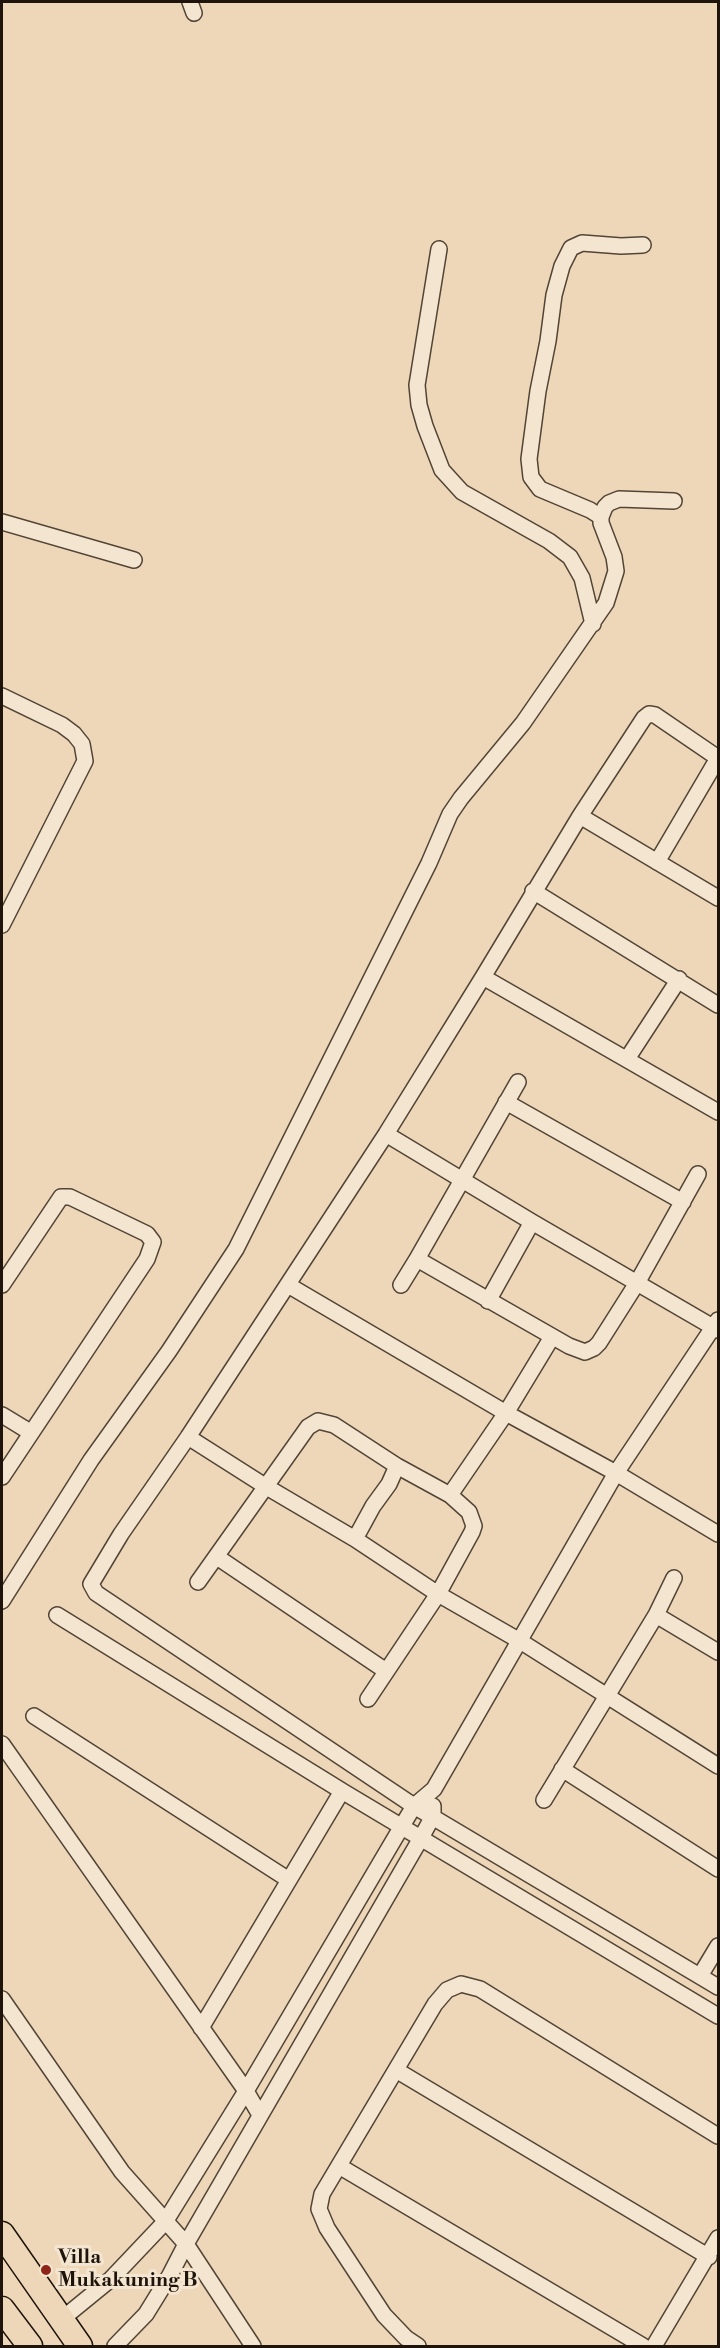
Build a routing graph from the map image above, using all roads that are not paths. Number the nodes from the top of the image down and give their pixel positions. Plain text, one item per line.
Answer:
1 (644, 245) dead end
2 (439, 249) dead end
3 (674, 501) dead end
4 (600, 517) junction
5 (2, 522) edge
6 (134, 560) dead end
7 (593, 624) junction
8 (2, 696) edge
9 (718, 758) edge
10 (580, 816) junction
11 (657, 862) junction
12 (533, 891) junction
13 (718, 898) edge
14 (2, 925) edge
15 (483, 978) junction
16 (680, 979) junction
17 (718, 1005) edge
18 (627, 1059) junction
19 (518, 1082) dead end
20 (506, 1102) junction
21 (718, 1112) edge
22 (386, 1134) junction
23 (698, 1174) dead end
24 (461, 1178) junction
25 (683, 1202) junction
26 (532, 1222) junction
27 (417, 1259) junction
28 (637, 1283) junction
29 (2, 1285) edge
30 (288, 1285) junction
31 (402, 1285) dead end
32 (488, 1301) junction
33 (717, 1326) edge
34 (552, 1337) junction
35 (506, 1413) junction
36 (2, 1415) edge
37 (30, 1432) junction
38 (188, 1437) junction
39 (397, 1466) junction
40 (616, 1473) junction
41 (2, 1477) edge
42 (265, 1486) junction
43 (450, 1495) junction
44 (718, 1534) edge
45 (355, 1539) junction
46 (217, 1557) junction
47 (674, 1578) dead end
48 (198, 1582) dead end
49 (438, 1594) junction
50 (2, 1601) edge
51 (57, 1615) dead end
52 (656, 1615) junction
53 (520, 1641) junction
54 (718, 1652) edge
55 (386, 1671) junction
56 (607, 1697) junction
57 (369, 1699) dead end
58 (34, 1716) dead end
59 (2, 1744) edge
60 (718, 1766) edge
61 (562, 1768) junction
62 (434, 1789) junction
63 (342, 1791) junction
64 (544, 1800) dead end
65 (414, 1806) junction
66 (432, 1816) junction
67 (402, 1826) junction
68 (421, 1838) junction
69 (718, 1869) edge
70 (289, 1880) junction
71 (718, 1946) edge
72 (700, 1976) junction
73 (718, 1987) edge
74 (2, 1999) edge
75 (718, 2016) edge
76 (201, 2028) junction
77 (396, 2070) junction
78 (246, 2091) junction
79 (260, 2115) junction
80 (718, 2136) edge
81 (339, 2166) junction
82 (165, 2222) junction
83 (2, 2234) edge
84 (718, 2238) edge
85 (186, 2244) junction
86 (709, 2257) junction
87 (2, 2309) edge
88 (62, 2319) junction
89 (30, 2346) edge
90 (80, 2346) edge
91 (115, 2346) edge
92 (253, 2346) edge
93 (418, 2346) edge
94 (643, 2346) edge
95 (654, 2346) edge

1 - 4 street
2 - 7 street
3 - 4 street
4 - 7 street
5 - 6 street
7 - 50 street
8 - 14 street
9 - 10 street
9 - 11 street
10 - 11 street
10 - 12 street
11 - 13 street
12 - 15 street
12 - 16 street
15 - 18 street
15 - 22 street
16 - 17 street
16 - 18 street
18 - 21 street
19 - 20 street
20 - 24 street
20 - 25 street
22 - 24 street
22 - 30 street
23 - 25 street
24 - 26 street
24 - 27 street
25 - 28 street
26 - 28 street
26 - 32 street
27 - 31 street
27 - 32 street
28 - 33 street
28 - 34 street
29 - 37 street
30 - 35 street
30 - 38 street
32 - 34 street
33 - 40 street
34 - 35 street
35 - 40 street
35 - 43 street
36 - 37 street
37 - 41 street
38 - 42 street
38 - 65 street
39 - 42 street
39 - 43 street
39 - 45 street
40 - 44 street
40 - 53 street
42 - 45 street
42 - 46 street
43 - 49 street
45 - 49 street
46 - 48 street
46 - 55 street
47 - 52 street
49 - 53 street
49 - 55 street
51 - 63 street
52 - 54 street
52 - 56 street
53 - 56 street
53 - 62 street
55 - 57 street
56 - 60 street
56 - 61 street
58 - 70 street
59 - 76 street
61 - 64 street
61 - 69 street
62 - 65 street
62 - 66 street
63 - 67 street
63 - 70 street
65 - 66 street
65 - 67 street
66 - 68 street
66 - 72 street
67 - 68 street
67 - 78 street
68 - 75 street
68 - 79 street
70 - 76 street
71 - 72 street
72 - 73 street
74 - 82 street
76 - 78 street
77 - 80 street
77 - 81 street
77 - 86 street
78 - 79 street
78 - 82 street
79 - 85 street
81 - 93 street
81 - 94 street
82 - 85 street
82 - 88 street
83 - 88 highway
84 - 86 street
85 - 91 street
85 - 92 street
86 - 95 street
87 - 89 highway
88 - 90 highway

